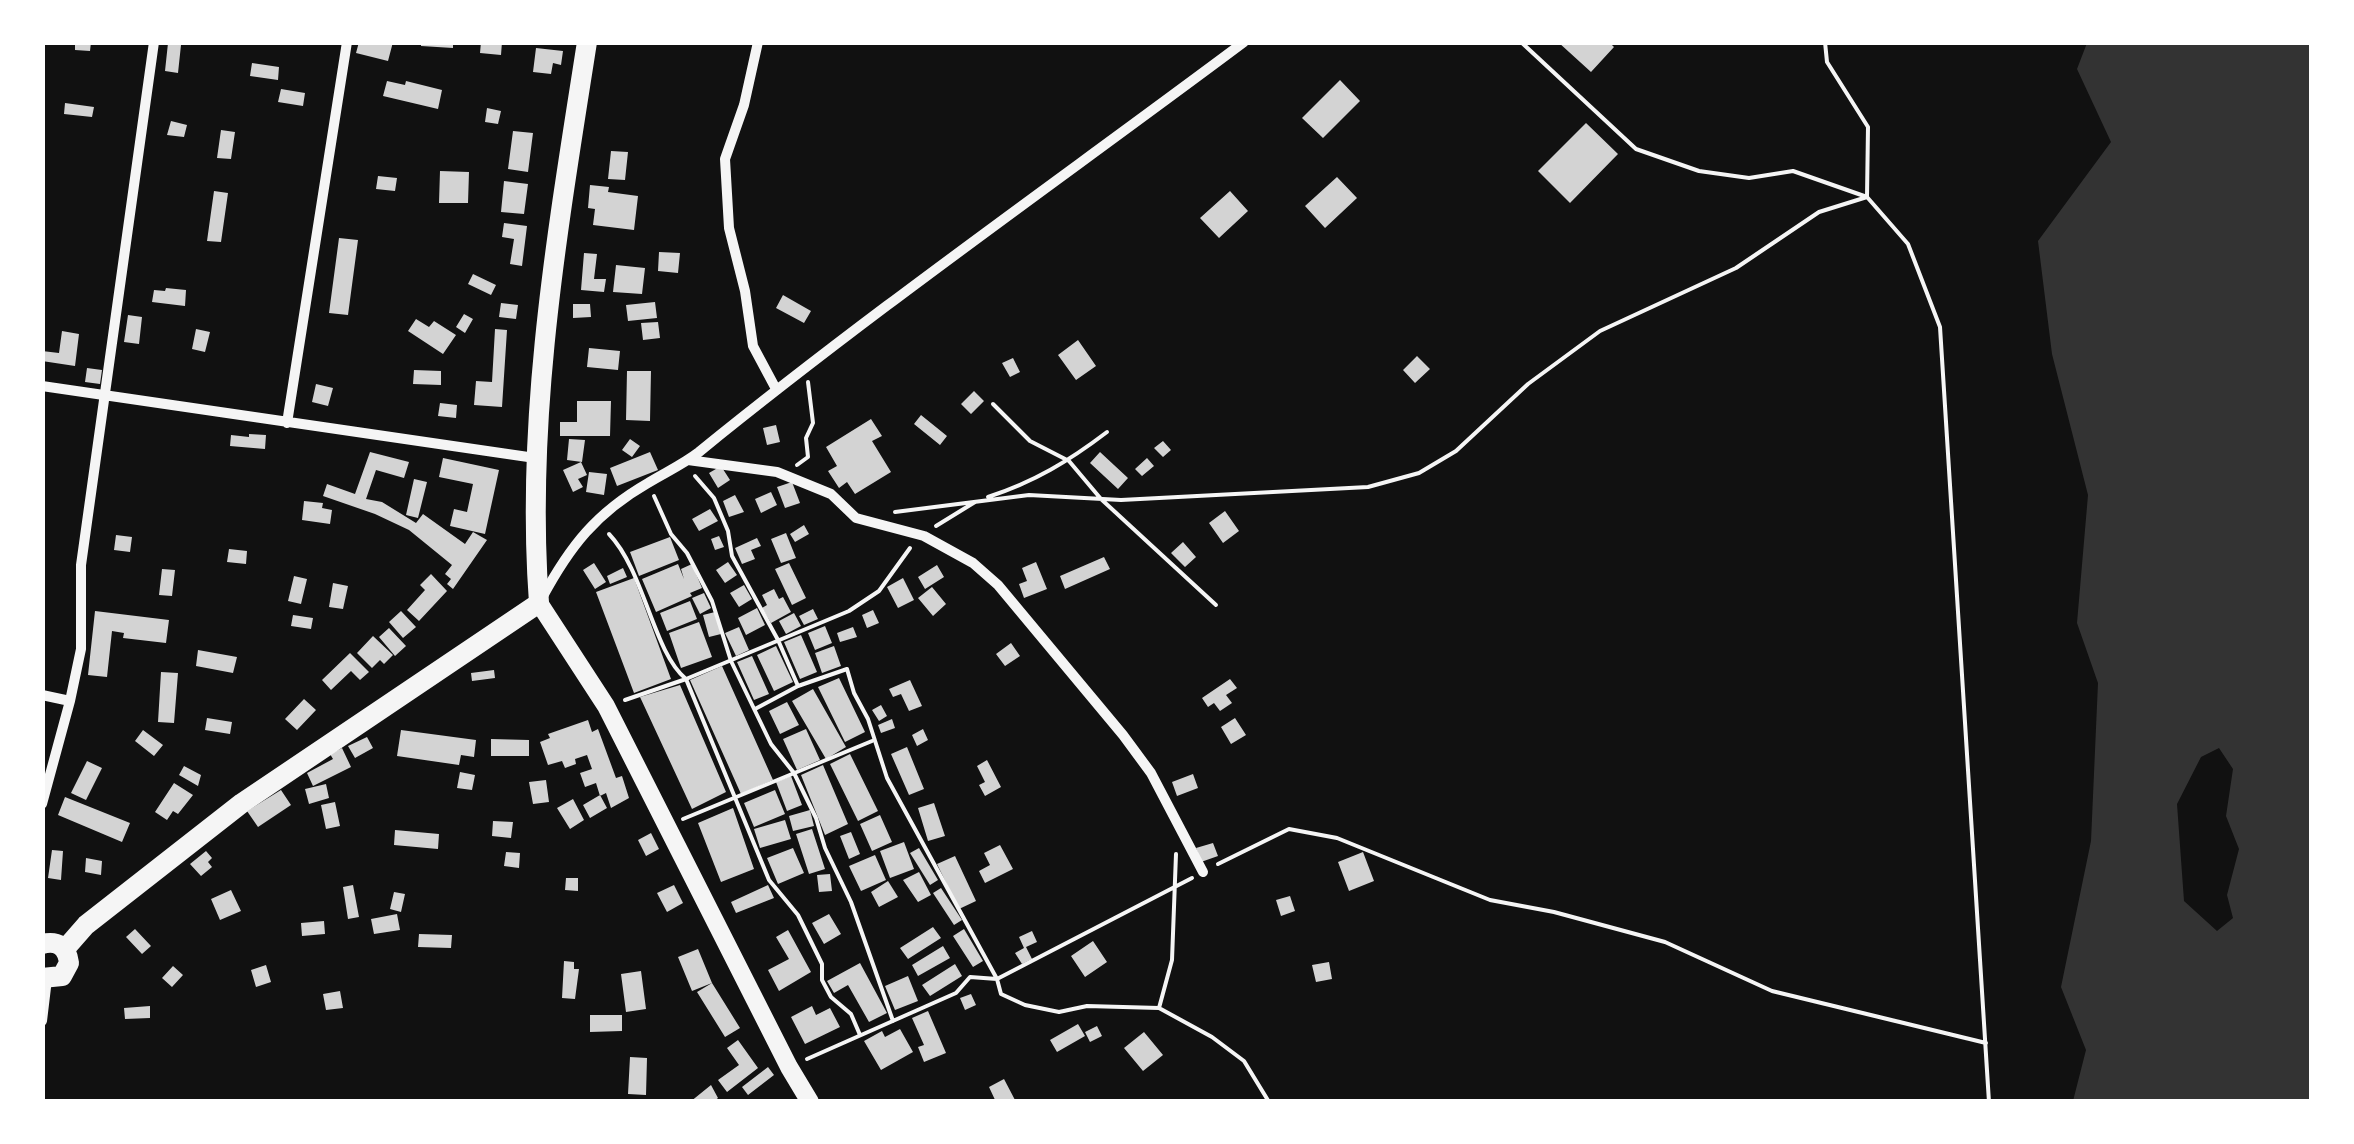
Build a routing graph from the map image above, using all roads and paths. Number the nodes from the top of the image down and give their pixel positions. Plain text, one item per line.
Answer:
1 (154, 42) edge
2 (346, 42) edge
3 (588, 42) edge
4 (758, 42) edge
5 (1244, 42) edge
6 (1522, 42) edge
7 (1825, 42) edge
8 (1868, 197) junction
9 (805, 368) junction
10 (42, 386) edge
11 (776, 390) junction
12 (105, 395) junction
13 (993, 404) dead end
14 (288, 423) junction
15 (1107, 432) dead end
16 (535, 458) junction
17 (688, 460) junction
18 (1069, 461) junction
19 (678, 469) junction
20 (777, 472) junction
21 (648, 483) junction
22 (1101, 499) junction
23 (979, 500) junction
24 (891, 512) dead end
25 (595, 521) junction
26 (924, 536) junction
27 (539, 603) junction
28 (1216, 605) dead end
29 (778, 640) junction
30 (731, 661) junction
31 (686, 679) junction
32 (798, 686) junction
33 (42, 696) edge
34 (70, 701) junction
35 (606, 706) junction
36 (754, 709) junction
37 (872, 741) junction
38 (794, 773) junction
39 (734, 798) junction
40 (42, 804) edge
41 (1179, 822) junction
42 (669, 825) junction
43 (1203, 872) junction
44 (1173, 888) junction
45 (42, 944) edge
46 (65, 949) junction
47 (45, 979) edge
48 (998, 979) junction
49 (1160, 1008) junction
50 (42, 1020) edge
51 (893, 1020) junction
52 (860, 1035) junction
53 (1986, 1043) junction
54 (789, 1067) junction
55 (810, 1102) edge
56 (1269, 1102) edge
57 (1989, 1102) edge

1 - 12 street
2 - 14 street
3 - 16 main road
4 - 11 street
5 - 9 street
6 - 8 path
7 - 8 path
8 - 22 path
8 - 53 path
9 - 11 street
9 - 20 path
10 - 12 street
11 - 17 street
12 - 14 street
12 - 34 street
13 - 18 path
14 - 16 street
15 - 18 path
16 - 27 main road
17 - 19 street
17 - 20 street
18 - 22 path
18 - 23 path
19 - 21 street
19 - 29 path
20 - 26 street
21 - 25 street
21 - 30 path
22 - 23 path
22 - 28 path
23 - 24 path
23 - 26 path
25 - 27 street
25 - 31 path
26 - 29 path
26 - 41 street
27 - 35 main road
27 - 46 main road
29 - 30 path
29 - 32 path
30 - 31 path
30 - 36 path
31 - 35 path
31 - 39 path
32 - 36 path
32 - 37 path
33 - 34 street
34 - 40 street
35 - 42 main road
36 - 38 path
37 - 38 path
37 - 48 path
38 - 39 path
38 - 51 path
39 - 42 path
39 - 52 path
41 - 43 street
41 - 44 path
42 - 54 main road
43 - 44 path
43 - 53 path
44 - 48 path
44 - 49 path
45 - 46 main road
46 - 47 main road
47 - 50 street
48 - 49 path
48 - 51 path
49 - 56 path
51 - 52 path
52 - 54 path
53 - 57 path
54 - 55 main road

